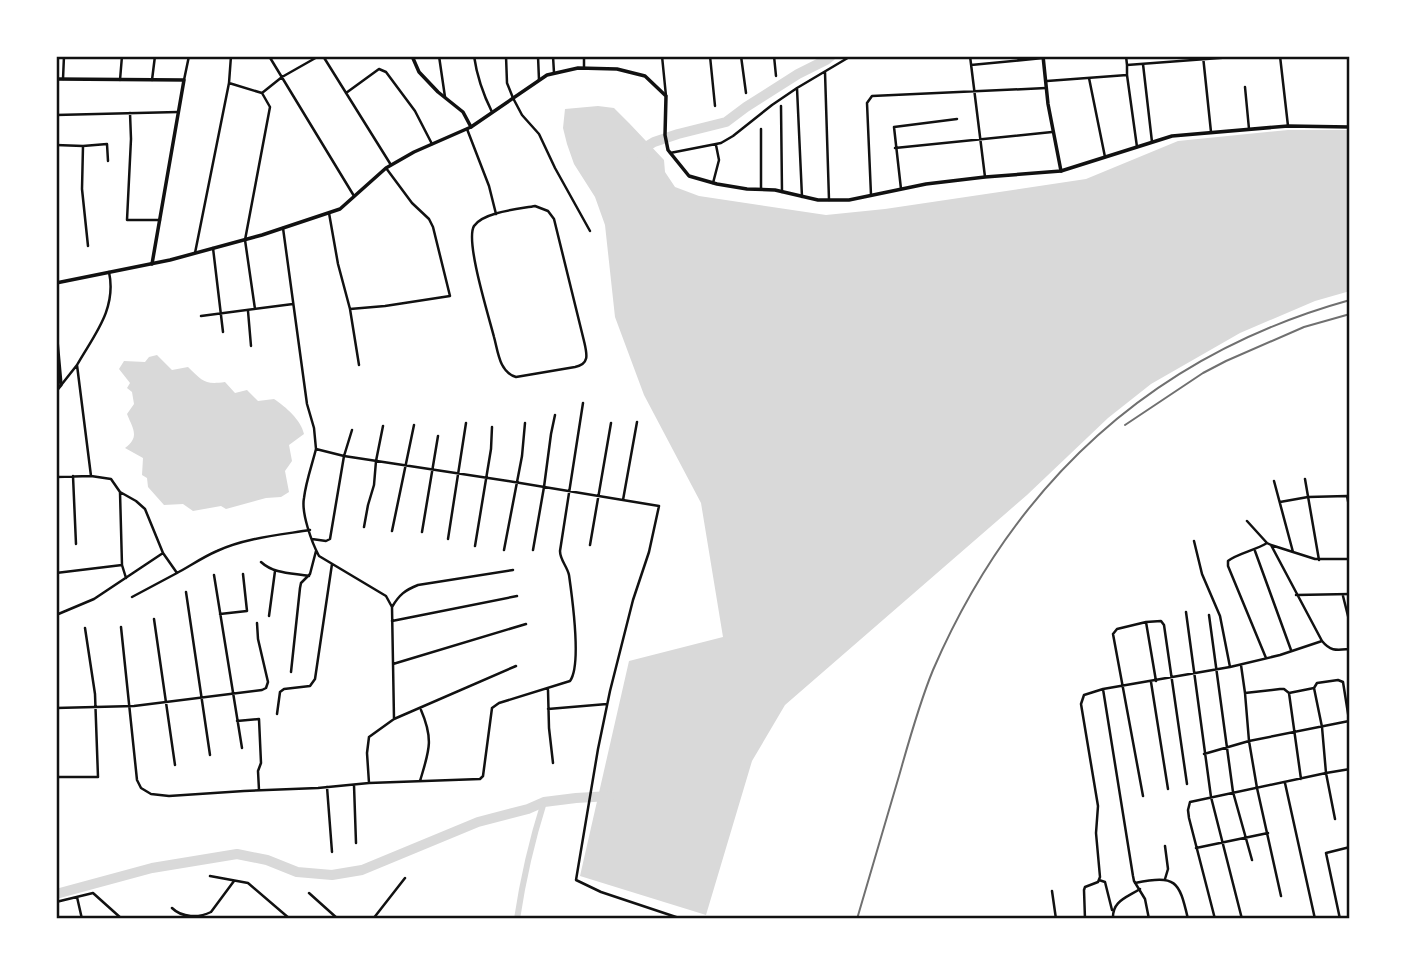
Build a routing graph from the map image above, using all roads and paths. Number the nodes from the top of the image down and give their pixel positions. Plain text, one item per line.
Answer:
1 (64, 56) edge
2 (122, 56) edge
3 (155, 56) edge
4 (189, 56) edge
5 (232, 56) edge
6 (269, 56) edge
7 (321, 56) edge
8 (412, 56) edge
9 (439, 56) edge
10 (474, 56) edge
11 (506, 56) edge
12 (538, 56) edge
13 (553, 56) edge
14 (584, 56) edge
15 (662, 56) edge
16 (710, 56) edge
17 (741, 56) edge
18 (774, 56) edge
19 (851, 56) edge
20 (970, 56) edge
21 (1126, 56) edge
22 (1246, 56) edge
23 (1280, 56) edge
24 (1043, 57) edge
25 (1203, 57) edge
26 (1143, 64) junction
27 (971, 65) junction
28 (1127, 65) junction
29 (584, 68) junction
30 (825, 72) junction
31 (554, 73) junction
32 (1127, 75) junction
33 (776, 76) dead end
34 (282, 77) junction
35 (1089, 78) junction
36 (56, 79) edge
37 (63, 79) junction
38 (120, 80) junction
39 (152, 80) junction
40 (184, 80) junction
41 (539, 80) junction
42 (1046, 81) junction
43 (229, 83) junction
44 (1245, 87) dead end
45 (797, 88) junction
46 (1046, 88) junction
47 (974, 91) junction
48 (262, 93) junction
49 (346, 93) junction
50 (746, 93) dead end
51 (666, 96) junction
52 (444, 97) junction
53 (513, 99) junction
54 (715, 106) dead end
55 (781, 106) dead end
56 (130, 113) junction
57 (178, 113) junction
58 (492, 113) junction
59 (56, 115) edge
60 (957, 118) dead end
61 (1288, 125) junction
62 (1350, 127) edge
63 (469, 128) junction
64 (761, 129) dead end
65 (1249, 129) junction
66 (1053, 132) junction
67 (1211, 132) junction
68 (980, 138) junction
69 (1152, 142) junction
70 (432, 144) junction
71 (716, 144) junction
72 (56, 145) edge
73 (83, 146) junction
74 (1137, 147) junction
75 (895, 148) junction
76 (669, 151) junction
77 (1105, 158) junction
78 (108, 161) dead end
79 (391, 165) junction
80 (386, 168) junction
81 (1061, 171) junction
82 (985, 177) junction
83 (713, 183) junction
84 (761, 190) junction
85 (901, 190) junction
86 (782, 192) junction
87 (871, 195) junction
88 (354, 196) junction
89 (802, 197) junction
90 (829, 200) junction
91 (329, 213) junction
92 (496, 214) junction
93 (160, 220) junction
94 (283, 228) junction
95 (590, 231) dead end
96 (245, 240) junction
97 (88, 247) dead end
98 (213, 248) junction
99 (195, 253) junction
100 (152, 264) junction
101 (108, 272) junction
102 (56, 283) edge
103 (293, 304) junction
104 (255, 309) junction
105 (350, 309) junction
106 (248, 310) junction
107 (222, 313) junction
108 (201, 316) dead end
109 (56, 330) edge
110 (223, 331) dead end
111 (251, 346) dead end
112 (77, 365) junction
113 (359, 365) dead end
114 (61, 385) junction
115 (56, 391) edge
116 (583, 403) dead end
117 (555, 415) dead end
118 (525, 422) dead end
119 (637, 422) dead end
120 (611, 423) dead end
121 (466, 424) dead end
122 (414, 425) dead end
123 (383, 426) dead end
124 (492, 427) dead end
125 (352, 430) dead end
126 (438, 436) dead end
127 (316, 449) junction
128 (344, 456) junction
129 (376, 461) junction
130 (405, 465) junction
131 (433, 470) junction
132 (459, 473) junction
133 (73, 476) junction
134 (90, 476) junction
135 (56, 477) edge
136 (486, 477) junction
137 (1305, 479) dead end
138 (1274, 481) dead end
139 (516, 482) junction
140 (544, 487) junction
141 (568, 491) junction
142 (120, 492) junction
143 (598, 496) junction
144 (1308, 497) junction
145 (623, 500) junction
146 (1280, 502) junction
147 (1350, 511) edge
148 (1247, 520) dead end
149 (364, 527) dead end
150 (310, 530) junction
151 (392, 531) dead end
152 (422, 532) dead end
153 (312, 539) junction
154 (448, 540) dead end
155 (1194, 541) dead end
156 (76, 544) dead end
157 (1269, 544) junction
158 (590, 545) dead end
159 (475, 546) dead end
160 (504, 550) dead end
161 (533, 550) dead end
162 (1255, 550) junction
163 (316, 551) junction
164 (1293, 552) junction
165 (163, 553) junction
166 (1350, 559) edge
167 (1319, 560) junction
168 (261, 562) dead end
169 (332, 564) junction
170 (122, 565) junction
171 (513, 570) dead end
172 (275, 571) junction
173 (56, 573) edge
174 (177, 573) junction
175 (243, 574) dead end
176 (214, 575) dead end
177 (309, 576) junction
178 (127, 578) junction
179 (186, 592) dead end
180 (1350, 594) edge
181 (1296, 595) junction
182 (1343, 595) junction
183 (516, 596) dead end
184 (132, 597) dead end
185 (391, 607) junction
186 (1186, 612) dead end
187 (220, 614) junction
188 (56, 615) edge
189 (1209, 615) dead end
190 (269, 616) dead end
191 (154, 619) dead end
192 (392, 621) junction
193 (1146, 622) junction
194 (257, 623) dead end
195 (526, 624) dead end
196 (1350, 624) edge
197 (121, 627) dead end
198 (85, 628) dead end
199 (1322, 641) junction
200 (1350, 649) edge
201 (1291, 650) junction
202 (1266, 658) junction
203 (393, 664) junction
204 (1241, 664) junction
205 (516, 666) dead end
206 (1230, 667) junction
207 (1217, 670) junction
208 (291, 672) dead end
209 (1194, 674) junction
210 (1172, 678) junction
211 (1153, 681) junction
212 (1123, 686) junction
213 (1314, 688) junction
214 (548, 689) junction
215 (1103, 689) junction
216 (232, 693) junction
217 (1245, 693) junction
218 (1289, 693) junction
219 (201, 697) junction
220 (166, 702) junction
221 (607, 704) junction
222 (130, 706) junction
223 (56, 708) edge
224 (95, 708) junction
225 (421, 709) junction
226 (548, 709) junction
227 (277, 714) dead end
228 (394, 719) junction
229 (237, 721) junction
230 (1350, 724) edge
231 (1322, 727) junction
232 (1294, 733) junction
233 (1249, 741) junction
234 (1227, 747) junction
235 (242, 748) dead end
236 (1204, 754) junction
237 (209, 755) dead end
238 (553, 763) dead end
239 (175, 765) dead end
240 (1350, 769) edge
241 (1326, 773) junction
242 (56, 777) edge
243 (1301, 779) junction
244 (420, 781) junction
245 (1285, 782) junction
246 (369, 783) junction
247 (1187, 784) dead end
248 (355, 785) junction
249 (327, 787) junction
250 (1257, 788) junction
251 (1168, 789) dead end
252 (259, 790) junction
253 (1233, 792) junction
254 (1143, 796) dead end
255 (1210, 797) junction
256 (1335, 818) dead end
257 (1268, 833) junction
258 (1246, 838) junction
259 (1223, 842) junction
260 (356, 843) dead end
261 (1165, 846) dead end
262 (1350, 847) edge
263 (1196, 848) junction
264 (332, 852) dead end
265 (1252, 860) dead end
266 (210, 876) dead end
267 (405, 878) dead end
268 (1165, 879) junction
269 (1099, 880) junction
270 (234, 881) junction
271 (1135, 883) junction
272 (1140, 889) junction
273 (1052, 891) dead end
274 (309, 893) dead end
275 (1281, 896) dead end
276 (77, 897) junction
277 (56, 902) edge
278 (172, 908) dead end
279 (1112, 910) junction
280 (82, 919) edge
281 (122, 919) edge
282 (290, 919) edge
283 (338, 919) edge
284 (373, 919) edge
285 (682, 919) edge
286 (1056, 919) edge
287 (1085, 919) edge
288 (1112, 919) edge
289 (1149, 919) edge
290 (1188, 919) edge
291 (1215, 919) edge
292 (1242, 919) edge
293 (1315, 919) edge
294 (1340, 919) edge

1 - 37 street
2 - 38 street
3 - 39 street
4 - 40 street
5 - 43 street
6 - 34 street
7 - 34 street
7 - 49 street
8 - 52 main road
9 - 52 street
10 - 58 street
11 - 53 street
12 - 41 street
13 - 31 street
14 - 29 street
15 - 51 street
16 - 54 street
17 - 50 street
18 - 33 street
19 - 30 street
20 - 27 street
21 - 28 street
22 - 25 street
23 - 61 street
24 - 27 street
24 - 42 main road
25 - 26 street
25 - 67 street
26 - 28 street
26 - 69 street
27 - 47 street
28 - 32 street
29 - 31 main road
29 - 51 main road
30 - 45 street
30 - 90 street
31 - 41 main road
32 - 35 street
32 - 74 street
34 - 48 street
34 - 88 street
35 - 42 street
35 - 77 street
36 - 37 main road
37 - 38 main road
38 - 39 main road
39 - 40 main road
40 - 57 main road
41 - 53 main road
42 - 46 main road
43 - 48 street
43 - 99 street
44 - 65 street
45 - 71 street
45 - 89 street
46 - 47 street
46 - 66 main road
47 - 68 street
47 - 87 street
48 - 96 street
49 - 70 street
49 - 79 street
51 - 76 main road
52 - 63 main road
53 - 58 main road
53 - 95 street
55 - 86 street
56 - 57 street
56 - 59 street
56 - 93 street
57 - 93 main road
58 - 63 main road
60 - 75 street
61 - 62 main road
61 - 65 main road
63 - 70 main road
63 - 92 street
64 - 84 street
65 - 67 main road
66 - 68 street
66 - 81 main road
67 - 69 main road
68 - 75 street
68 - 82 street
69 - 74 main road
70 - 79 main road
71 - 76 street
71 - 83 street
72 - 73 street
73 - 78 street
73 - 97 street
74 - 77 main road
75 - 85 street
76 - 83 main road
77 - 81 main road
79 - 80 main road
80 - 88 main road
80 - 105 street
81 - 82 main road
82 - 85 main road
83 - 84 main road
84 - 86 main road
85 - 87 main road
86 - 89 main road
87 - 90 main road
88 - 91 main road
89 - 90 main road
91 - 94 main road
91 - 105 street
92 - 92 street
93 - 100 main road
94 - 96 main road
94 - 103 street
96 - 98 main road
96 - 104 street
98 - 99 main road
98 - 107 street
99 - 100 main road
100 - 101 main road
101 - 102 main road
101 - 112 street
103 - 104 street
103 - 127 street
104 - 106 street
105 - 113 street
106 - 107 street
106 - 111 street
107 - 108 street
107 - 110 street
109 - 114 main road
112 - 114 street
112 - 134 street
114 - 115 main road
116 - 141 street
117 - 140 street
118 - 139 street
119 - 145 street
120 - 143 street
121 - 132 street
122 - 130 street
123 - 129 street
124 - 136 street
125 - 128 street
126 - 131 street
127 - 128 street
127 - 150 street
128 - 129 street
128 - 153 street
129 - 130 street
129 - 149 street
130 - 131 street
130 - 151 street
131 - 132 street
131 - 152 street
132 - 136 street
132 - 154 street
133 - 134 street
133 - 135 street
133 - 156 street
134 - 142 street
136 - 139 street
136 - 159 street
137 - 144 street
138 - 146 street
139 - 140 street
139 - 160 street
140 - 141 street
140 - 161 street
141 - 143 street
141 - 214 street
142 - 165 street
142 - 170 street
143 - 145 street
143 - 158 street
144 - 146 street
144 - 147 street
144 - 167 street
145 - 221 street
146 - 164 street
148 - 157 street
150 - 153 street
150 - 174 street
153 - 163 street
155 - 206 street
157 - 162 street
157 - 164 street
157 - 181 street
162 - 201 street
162 - 202 street
163 - 169 street
163 - 177 street
164 - 167 street
165 - 174 street
165 - 178 street
166 - 167 street
168 - 172 street
169 - 185 street
169 - 227 street
170 - 173 street
170 - 178 street
171 - 185 street
172 - 177 street
172 - 190 street
174 - 184 street
175 - 187 street
176 - 187 street
177 - 208 street
178 - 188 street
179 - 219 street
180 - 182 street
181 - 182 street
181 - 199 street
182 - 196 street
183 - 192 street
185 - 192 street
186 - 209 street
187 - 216 street
189 - 207 street
191 - 220 street
192 - 203 street
193 - 210 street
193 - 211 street
193 - 212 street
194 - 216 street
195 - 203 street
197 - 222 street
198 - 224 street
199 - 200 street
199 - 201 street
201 - 202 street
202 - 204 street
203 - 228 street
204 - 206 street
204 - 217 street
205 - 225 street
206 - 207 street
207 - 209 street
207 - 234 street
209 - 210 street
209 - 236 street
210 - 211 street
210 - 247 street
211 - 212 street
211 - 251 street
212 - 215 street
212 - 254 street
213 - 218 street
213 - 230 street
213 - 231 street
214 - 226 street
214 - 244 street
215 - 269 street
215 - 271 street
216 - 219 street
216 - 229 street
217 - 218 street
217 - 233 street
218 - 232 street
219 - 220 street
219 - 237 street
220 - 222 street
220 - 239 street
221 - 226 street
221 - 285 street
222 - 224 street
222 - 252 street
223 - 224 street
224 - 242 street
225 - 228 street
225 - 244 street
226 - 238 street
228 - 246 street
229 - 235 street
229 - 252 street
230 - 231 street
231 - 232 street
231 - 241 street
232 - 233 street
232 - 243 street
233 - 234 street
233 - 250 street
234 - 236 street
234 - 253 street
236 - 255 street
240 - 241 street
241 - 243 street
241 - 256 street
243 - 245 street
244 - 246 street
245 - 250 street
245 - 293 street
246 - 248 street
248 - 249 street
248 - 260 street
249 - 252 street
249 - 264 street
250 - 253 street
250 - 257 street
253 - 255 street
253 - 258 street
255 - 259 street
255 - 263 street
257 - 258 street
257 - 275 street
258 - 259 street
258 - 265 street
259 - 263 street
259 - 292 street
261 - 268 street
262 - 294 street
263 - 291 street
266 - 270 street
267 - 284 street
268 - 271 street
268 - 290 street
269 - 279 street
269 - 287 street
270 - 278 street
270 - 282 street
271 - 272 street
272 - 279 street
272 - 289 street
273 - 286 street
274 - 283 street
276 - 277 street
276 - 280 street
276 - 281 street
279 - 288 street

